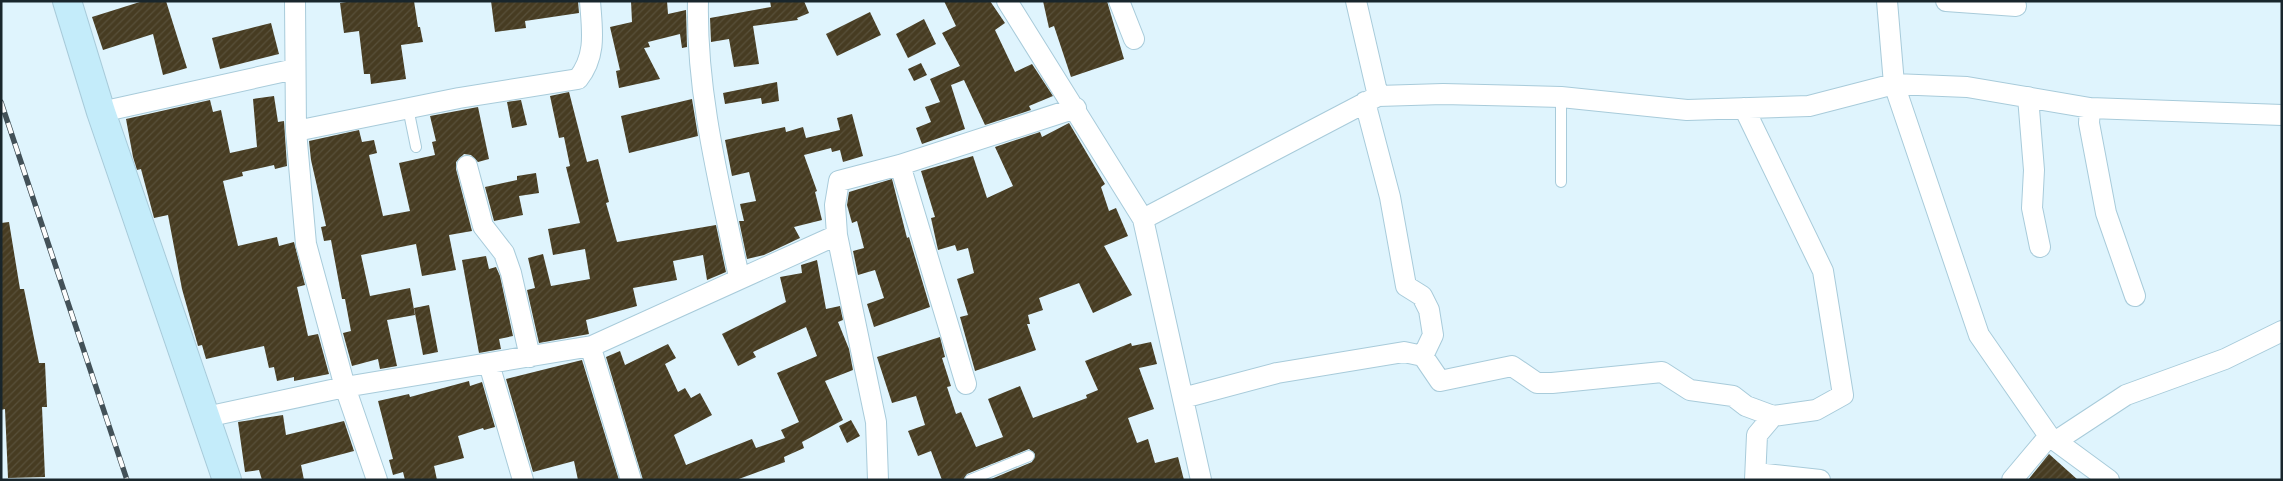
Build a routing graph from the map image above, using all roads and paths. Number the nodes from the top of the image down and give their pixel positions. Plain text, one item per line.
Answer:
1 (67, 1) edge
2 (295, 1) edge
3 (590, 1) edge
4 (698, 1) edge
5 (1007, 1) edge
6 (1120, 1) edge
7 (1356, 1) edge
8 (1887, 1) edge
9 (1946, 1) edge
10 (2016, 6) dead end
11 (1134, 39) dead end
12 (295, 69) junction
13 (1894, 84) junction
14 (1561, 97) junction
15 (2028, 97) junction
16 (1371, 99) junction
17 (408, 108) junction
18 (1076, 108) junction
19 (1744, 108) junction
20 (2090, 108) junction
21 (101, 112) junction
22 (2282, 115) edge
23 (296, 131) junction
24 (416, 147) dead end
25 (900, 164) junction
26 (467, 166) dead end
27 (1561, 182) dead end
28 (1143, 219) junction
29 (837, 235) junction
30 (2040, 247) dead end
31 (739, 277) junction
32 (2135, 296) dead end
33 (2282, 331) edge
34 (592, 346) junction
35 (1423, 356) junction
36 (530, 357) junction
37 (489, 364) junction
38 (966, 384) dead end
39 (345, 387) junction
40 (1183, 398) junction
41 (1772, 416) junction
42 (206, 417) junction
43 (2052, 438) junction
44 (1029, 456) dead end
45 (1756, 477) edge
46 (226, 480) edge
47 (377, 480) edge
48 (523, 480) edge
49 (631, 480) edge
50 (878, 480) edge
51 (970, 480) edge
52 (1201, 480) edge
53 (1820, 480) edge
54 (2012, 480) edge
55 (2109, 480) edge

1 - 21 street
2 - 12 street
3 - 17 street
4 - 31 street
5 - 18 street
6 - 11 street
7 - 16 street
8 - 13 street
9 - 10 street
12 - 21 street
12 - 23 street
13 - 15 street
13 - 19 street
13 - 43 street
14 - 16 street
14 - 19 street
14 - 27 lane
15 - 20 street
15 - 30 street
16 - 28 street
16 - 35 street
17 - 23 street
17 - 24 lane
18 - 25 street
18 - 28 street
19 - 41 street
20 - 22 street
20 - 32 street
21 - 42 street
23 - 39 street
25 - 29 street
25 - 38 street
26 - 36 street
28 - 40 street
29 - 31 street
29 - 50 street
31 - 34 street
33 - 43 street
34 - 36 street
34 - 49 street
35 - 40 street
35 - 41 street
36 - 37 street
37 - 39 street
37 - 48 street
39 - 42 street
39 - 47 street
40 - 52 street
41 - 45 street
42 - 46 street
43 - 54 street
43 - 55 street
44 - 51 lane
45 - 53 street

